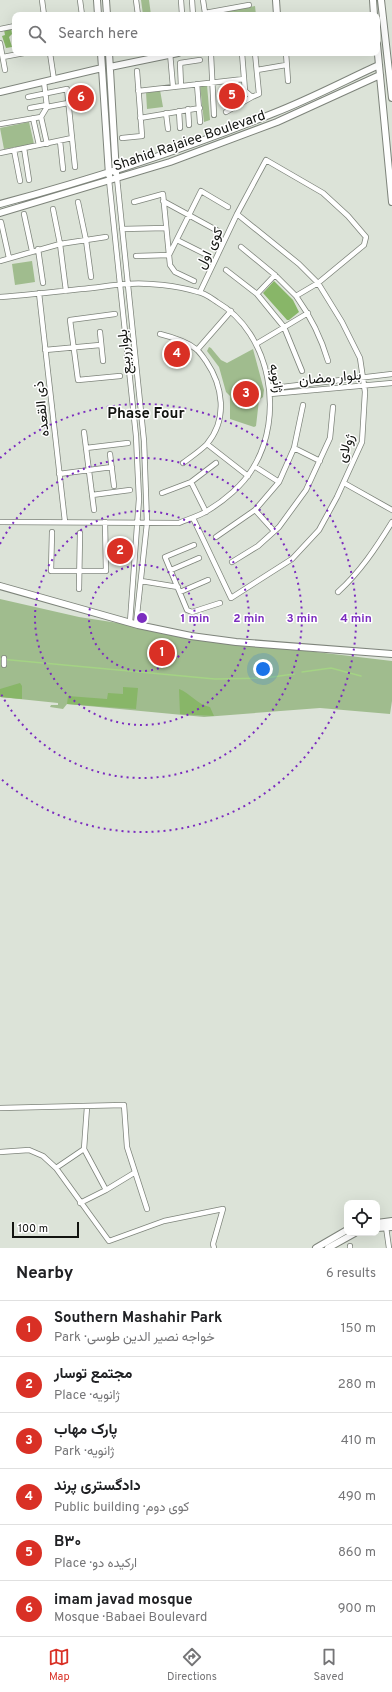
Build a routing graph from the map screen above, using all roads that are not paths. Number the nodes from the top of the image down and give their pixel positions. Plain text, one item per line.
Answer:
1 (42, 0) edge
2 (80, 0) edge
3 (97, 0) edge
4 (106, 0) edge
5 (136, 0) edge
6 (181, 0) edge
7 (192, 0) edge
8 (203, 0) edge
9 (276, 0) edge
10 (373, 0) edge
11 (381, 0) edge
12 (249, 4) dead end
13 (44, 12) edge
14 (82, 12) edge
15 (98, 12) edge
16 (107, 12) edge
17 (138, 12) edge
18 (182, 12) edge
19 (193, 12) edge
20 (205, 12) edge
21 (210, 12) edge
22 (277, 12) edge
23 (374, 12) edge
24 (12, 27) edge
25 (0, 29) edge
26 (0, 43) edge
27 (12, 55) edge
28 (50, 56) edge
29 (101, 56) edge
30 (109, 56) edge
31 (161, 56) edge
32 (170, 56) edge
33 (210, 56) edge
34 (242, 56) edge
35 (255, 56) edge
36 (286, 56) edge
37 (378, 56) edge
38 (3, 57) junction
39 (200, 60) dead end
40 (286, 65) junction
41 (379, 65) junction
42 (110, 67) junction
43 (102, 68) junction
44 (5, 70) dead end
45 (257, 70) junction
46 (137, 71) dead end
47 (380, 75) junction
48 (244, 79) junction
49 (54, 80) junction
50 (288, 81) dead end
51 (44, 82) junction
52 (213, 82) junction
53 (340, 83) junction
54 (197, 84) junction
55 (181, 86) junction
56 (173, 87) junction
57 (138, 91) junction
58 (0, 92) edge
59 (343, 92) junction
60 (45, 93) junction
61 (28, 97) dead end
62 (252, 97) junction
63 (392, 98) edge
64 (68, 103) junction
65 (47, 106) junction
66 (30, 108) dead end
67 (200, 108) junction
68 (188, 109) junction
69 (179, 111) junction
70 (226, 112) dead end
71 (166, 114) junction
72 (214, 115) dead end
73 (41, 117) junction
74 (33, 118) junction
75 (140, 118) junction
76 (200, 122) dead end
77 (0, 124) edge
78 (189, 125) dead end
79 (180, 128) dead end
80 (168, 129) dead end
81 (72, 138) junction
82 (122, 138) dead end
83 (60, 141) junction
84 (47, 144) junction
85 (39, 145) junction
86 (24, 148) junction
87 (14, 150) junction
88 (0, 154) edge
89 (115, 156) junction
90 (107, 157) junction
91 (75, 167) dead end
92 (63, 169) dead end
93 (116, 170) junction
94 (108, 172) junction
95 (117, 178) junction
96 (29, 180) dead end
97 (110, 180) junction
98 (20, 181) dead end
99 (111, 192) junction
100 (118, 192) junction
101 (164, 201) junction
102 (78, 202) dead end
103 (134, 202) dead end
104 (392, 202) edge
105 (0, 204) edge
106 (228, 207) dead end
107 (53, 209) dead end
108 (0, 213) edge
109 (24, 214) dead end
110 (237, 214) junction
111 (190, 216) junction
112 (1, 222) dead end
113 (122, 228) junction
114 (166, 228) junction
115 (218, 231) dead end
116 (106, 237) dead end
117 (86, 240) junction
118 (177, 240) junction
119 (60, 244) junction
120 (241, 247) dead end
121 (38, 249) junction
122 (32, 251) junction
123 (205, 254) dead end
124 (136, 256) dead end
125 (169, 256) junction
126 (9, 258) junction
127 (0, 261) edge
128 (226, 270) dead end
129 (275, 275) junction
130 (91, 277) dead end
131 (194, 281) dead end
132 (43, 283) dead end
133 (318, 283) junction
134 (120, 284) junction
135 (128, 284) junction
136 (66, 291) junction
137 (200, 292) junction
138 (39, 293) junction
139 (257, 294) junction
140 (296, 296) junction
141 (0, 298) edge
142 (231, 311) junction
143 (308, 313) junction
144 (115, 314) dead end
145 (284, 327) junction
146 (100, 332) dead end
147 (160, 334) dead end
148 (256, 344) junction
149 (100, 345) junction
150 (74, 347) junction
151 (45, 350) junction
152 (197, 350) junction
153 (328, 361) dead end
154 (103, 362) dead end
155 (302, 371) dead end
156 (392, 374) edge
157 (120, 376) dead end
158 (363, 377) junction
159 (392, 382) edge
160 (364, 385) junction
161 (264, 390) dead end
162 (270, 390) junction
163 (303, 405) dead end
164 (333, 407) dead end
165 (84, 432) dead end
166 (144, 435) junction
167 (136, 436) junction
168 (128, 443) dead end
169 (207, 444) junction
170 (86, 448) junction
171 (294, 448) junction
172 (110, 454) dead end
173 (320, 461) junction
174 (183, 463) dead end
175 (216, 463) dead end
176 (254, 466) junction
177 (112, 467) junction
178 (88, 470) junction
179 (59, 474) junction
180 (248, 476) junction
181 (191, 482) junction
182 (278, 482) junction
183 (344, 483) junction
184 (114, 486) dead end
185 (130, 490) dead end
186 (162, 493) dead end
187 (92, 495) junction
188 (94, 510) dead end
189 (255, 510) junction
190 (392, 510) edge
191 (206, 512) junction
192 (193, 518) junction
193 (0, 522) edge
194 (65, 522) junction
195 (105, 522) junction
196 (392, 522) edge
197 (138, 523) junction
198 (147, 523) junction
199 (274, 531) junction
200 (52, 532) dead end
201 (80, 533) dead end
202 (216, 537) dead end
203 (194, 545) dead end
204 (200, 558) dead end
205 (232, 562) dead end
206 (171, 570) junction
207 (79, 571) junction
208 (208, 580) dead end
209 (141, 581) junction
210 (0, 586) edge
211 (178, 587) junction
212 (79, 589) dead end
213 (180, 592) junction
214 (338, 592) dead end
215 (220, 603) dead end
216 (133, 623) junction
217 (392, 654) edge
218 (4, 658) dead end
219 (4, 665) dead end
220 (87, 1107) junction
221 (0, 1108) edge
222 (84, 1149) junction
223 (0, 1152) edge
224 (56, 1168) junction
225 (134, 1173) junction
226 (106, 1190) junction
227 (80, 1203) junction
228 (147, 1209) dead end
229 (392, 1221) edge
230 (380, 1223) edge
231 (389, 1227) edge
232 (344, 1232) edge
233 (350, 1236) edge
234 (214, 1248) edge
235 (316, 1248) edge
236 (328, 1248) edge
237 (389, 1248) edge

1 - 13 street
2 - 14 street
3 - 15 street
4 - 16 street
5 - 17 street
6 - 18 street
7 - 19 street
8 - 20 street
9 - 22 street
10 - 23 street
11 - 63 street
12 - 21 street
24 - 25 street
26 - 38 street
27 - 38 street
28 - 49 street
29 - 43 street
30 - 42 street
31 - 42 street
32 - 56 street
33 - 52 street
34 - 48 street
35 - 45 street
36 - 40 street
37 - 41 street
38 - 44 street
39 - 55 street
40 - 45 street
40 - 50 street
41 - 47 street
41 - 53 street, Shahid Rajaiee Boulevard
42 - 89 street
43 - 49 street
43 - 90 street
45 - 62 street
46 - 57 street
47 - 59 street, Shahid Rajaiee Boulevard
47 - 104 street
48 - 52 street
48 - 62 street
49 - 51 street
51 - 58 street
51 - 60 street
52 - 54 street
52 - 72 street
53 - 59 street
53 - 93 street, Shahid Rajaiee Boulevard
54 - 55 street
54 - 67 street
55 - 56 street
56 - 57 street
57 - 75 street
59 - 95 street, Shahid Rajaiee Boulevard
60 - 61 street
60 - 64 street
60 - 65 street
62 - 70 street
64 - 65 street
64 - 81 street
65 - 66 street
65 - 73 street
67 - 68 street
67 - 76 street
68 - 69 street
68 - 78 street
69 - 71 street
69 - 79 street
71 - 75 street
71 - 80 street
73 - 74 street
73 - 84 street
74 - 77 street
74 - 85 street
75 - 82 street
81 - 83 street
81 - 91 street
83 - 84 street
83 - 92 street
84 - 85 street
85 - 86 street
86 - 87 street
86 - 96 street
87 - 88 street
87 - 98 street
89 - 90 street
89 - 93 street
90 - 94 street
93 - 94 street, Shahid Rajaiee Boulevard
93 - 95 street
94 - 97 street
94 - 105 street, Shahid Rajaiee Boulevard
95 - 97 street, Shahid Rajaiee Boulevard
95 - 100 street, بلوارربیع
97 - 99 street, بلوارربیع
97 - 108 street, Shahid Rajaiee Boulevard
99 - 100 street
99 - 134 street, بلوارربیع
100 - 113 street, بلوارربیع
101 - 103 street
101 - 111 street
101 - 114 street
102 - 117 street
106 - 111 street
107 - 119 street
109 - 122 street
110 - 133 street, ژولای
110 - 133 street, کوی اول
110 - 137 street, کوی اول
111 - 115 street
111 - 118 street
112 - 126 street
113 - 114 street
113 - 135 street, بلوارربیع
114 - 125 street
116 - 117 street
117 - 119 street
117 - 130 street
118 - 123 street
118 - 125 street
119 - 121 street
119 - 136 street
120 - 129 street
121 - 122 street
121 - 132 street
122 - 126 street
124 - 125 street
125 - 131 street
126 - 127 street
128 - 139 street
129 - 139 street
129 - 140 street
133 - 140 street
133 - 158 street, ژولای
134 - 135 street, ژانویه
134 - 136 street, ژانویه
134 - 167 street, بلوارربیع
135 - 137 street, ژانویه
135 - 166 street, بلوارربیع
136 - 138 street, ژانویه
137 - 142 street, ژانویه
138 - 141 street, ژانویه
138 - 151 street, ذی القعده
139 - 145 street
140 - 143 street
142 - 148 street, ژانویه
142 - 152 street
143 - 145 street
143 - 153 street
144 - 150 street
145 - 148 street
145 - 155 street
146 - 149 street
147 - 152 street
148 - 162 street, ژانویه
149 - 150 street
149 - 154 street
150 - 151 street
150 - 157 street
151 - 179 street, ذی القعده
152 - 169 street
156 - 158 street, بلوار رمضان
158 - 160 street, ژولای
158 - 162 street, بلوار رمضان
159 - 160 street, بلوار رمضان
160 - 162 street, بلوار رمضان
160 - 183 street, ژولای
161 - 162 street
162 - 176 street, ژانویه
163 - 171 street
164 - 173 street
165 - 170 street
166 - 167 street
166 - 198 street, بلوارربیع
167 - 197 street, بلوارربیع
168 - 170 street
169 - 174 street
169 - 180 street
170 - 178 street
171 - 173 street
171 - 182 street
172 - 177 street
173 - 199 street
175 - 181 street
176 - 180 street, ژانویه
176 - 182 street
177 - 178 street
177 - 184 street
178 - 179 street
178 - 187 street
179 - 194 street, ذی القعده
180 - 191 street, ژانویه
181 - 186 street
181 - 191 street
182 - 189 street
183 - 190 street
183 - 192 street, ژولای
185 - 187 street
187 - 188 street
189 - 199 street
189 - 202 street
191 - 192 street, ژانویه
192 - 198 street, ژانویه
193 - 194 street, ژانویه
194 - 195 street, ژانویه
195 - 197 street, ژانویه
195 - 207 street
196 - 214 street
197 - 198 street, ژانویه
197 - 216 street, بلوارربیع
198 - 209 street, بلوارربیع
199 - 205 street
200 - 207 street
201 - 207 street
203 - 206 street
204 - 206 street
206 - 211 street
207 - 212 street
208 - 213 street
209 - 211 street
209 - 216 street, بلوارربیع
210 - 216 street
211 - 213 street
213 - 215 street
216 - 217 street
218 - 219 street
220 - 221 street
220 - 222 street
220 - 225 street
222 - 224 street
222 - 226 street
223 - 224 street
224 - 227 street
225 - 226 street
225 - 228 street
226 - 227 street
227 - 234 street
229 - 230 street
231 - 237 street
232 - 235 street
233 - 236 street

